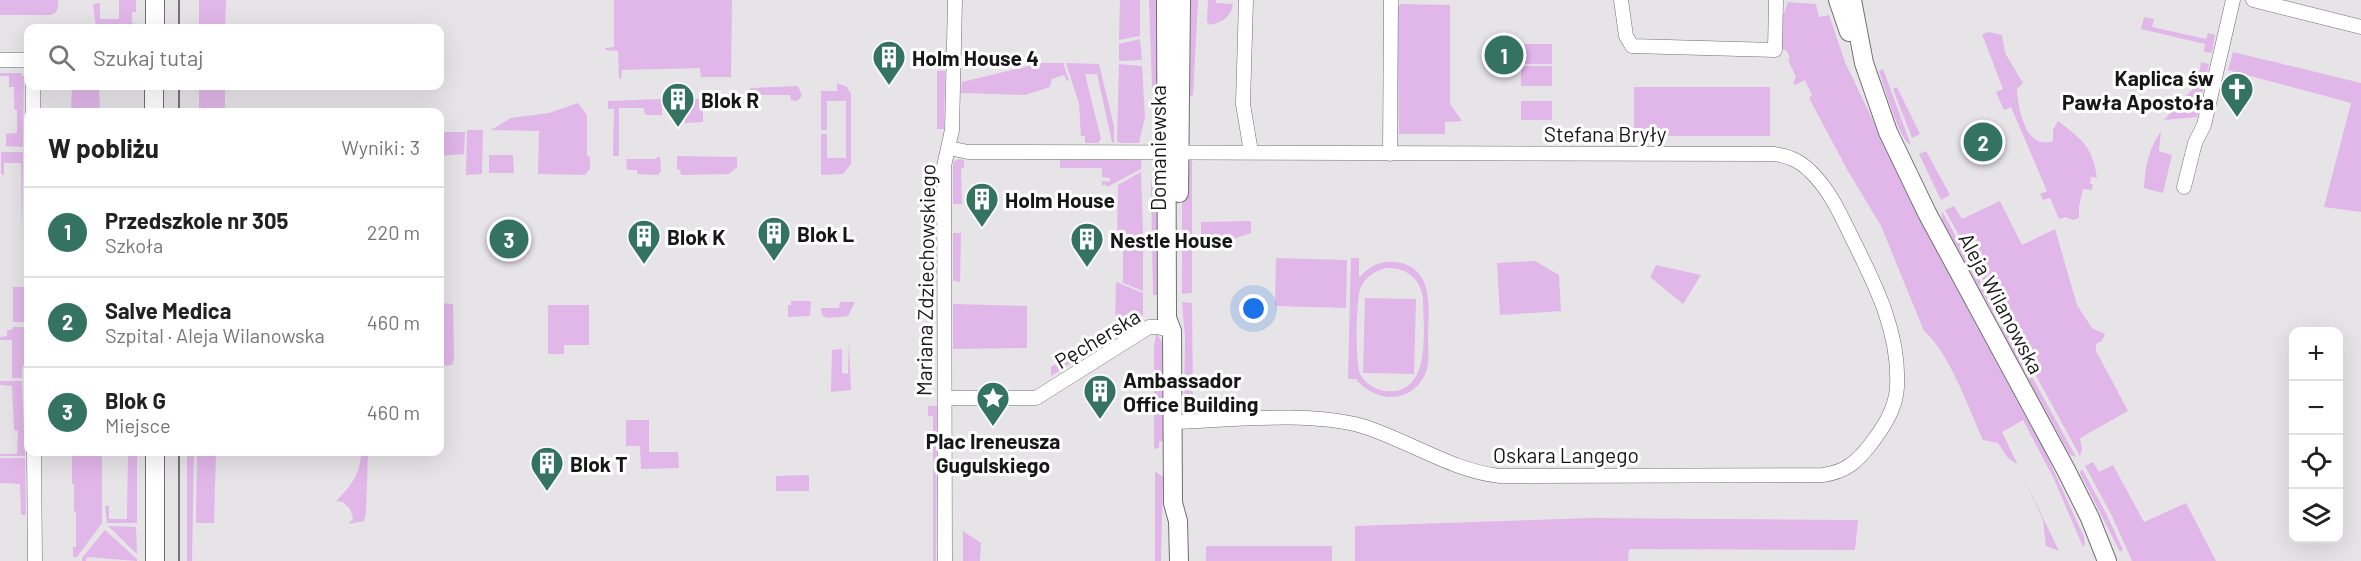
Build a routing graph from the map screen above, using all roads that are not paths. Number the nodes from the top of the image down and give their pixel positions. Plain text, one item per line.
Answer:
1 (154, 0) edge
2 (955, 0) edge
3 (1166, 0) edge
4 (1181, 0) edge
5 (1246, 0) edge
6 (1391, 0) edge
7 (1621, 0) edge
8 (1776, 0) edge
9 (1838, 0) edge
10 (1852, 0) edge
11 (2233, 0) edge
12 (2253, 0) edge
13 (155, 24) edge
14 (2361, 27) edge
15 (0, 60) edge
16 (24, 60) edge
17 (1864, 63) junction
18 (33, 90) edge
19 (154, 90) edge
20 (33, 108) edge
21 (154, 108) edge
22 (949, 148) junction
23 (1172, 152) junction
24 (1251, 152) junction
25 (1390, 153) junction
26 (2184, 187) dead end
27 (1172, 331) junction
28 (1897, 366) joint
29 (945, 398) junction
30 (1173, 422) junction
31 (34, 456) edge
32 (155, 456) edge
33 (1173, 503) junction
34 (35, 561) edge
35 (155, 561) edge
36 (945, 561) edge
37 (1167, 561) edge
38 (1179, 561) edge
39 (2107, 561) edge

1 - 13 street
2 - 22 street, Mariana Zdziechowskiego
3 - 23 street, Domaniewska
4 - 23 street, Domaniewska
5 - 24 street
6 - 25 street
7 - 8 street
9 - 17 street, Aleja Wilanowska
10 - 17 street, Aleja Wilanowska
11 - 26 street
12 - 14 street
15 - 16 street
17 - 39 street, Aleja Wilanowska
18 - 20 street
19 - 21 street
22 - 23 street, Stefana Bryły
22 - 29 street, Mariana Zdziechowskiego
23 - 24 street, Stefana Bryły
23 - 27 street, Domaniewska
24 - 25 street, Stefana Bryły
25 - 28 street, Stefana Bryły
27 - 29 street, Pęcherska
27 - 30 street, Domaniewska
28 - 30 street, Oskara Langego
29 - 36 street, Mariana Zdziechowskiego
30 - 33 street, Domaniewska
31 - 34 street
32 - 35 street
33 - 37 street, Domaniewska
33 - 38 street, Domaniewska

